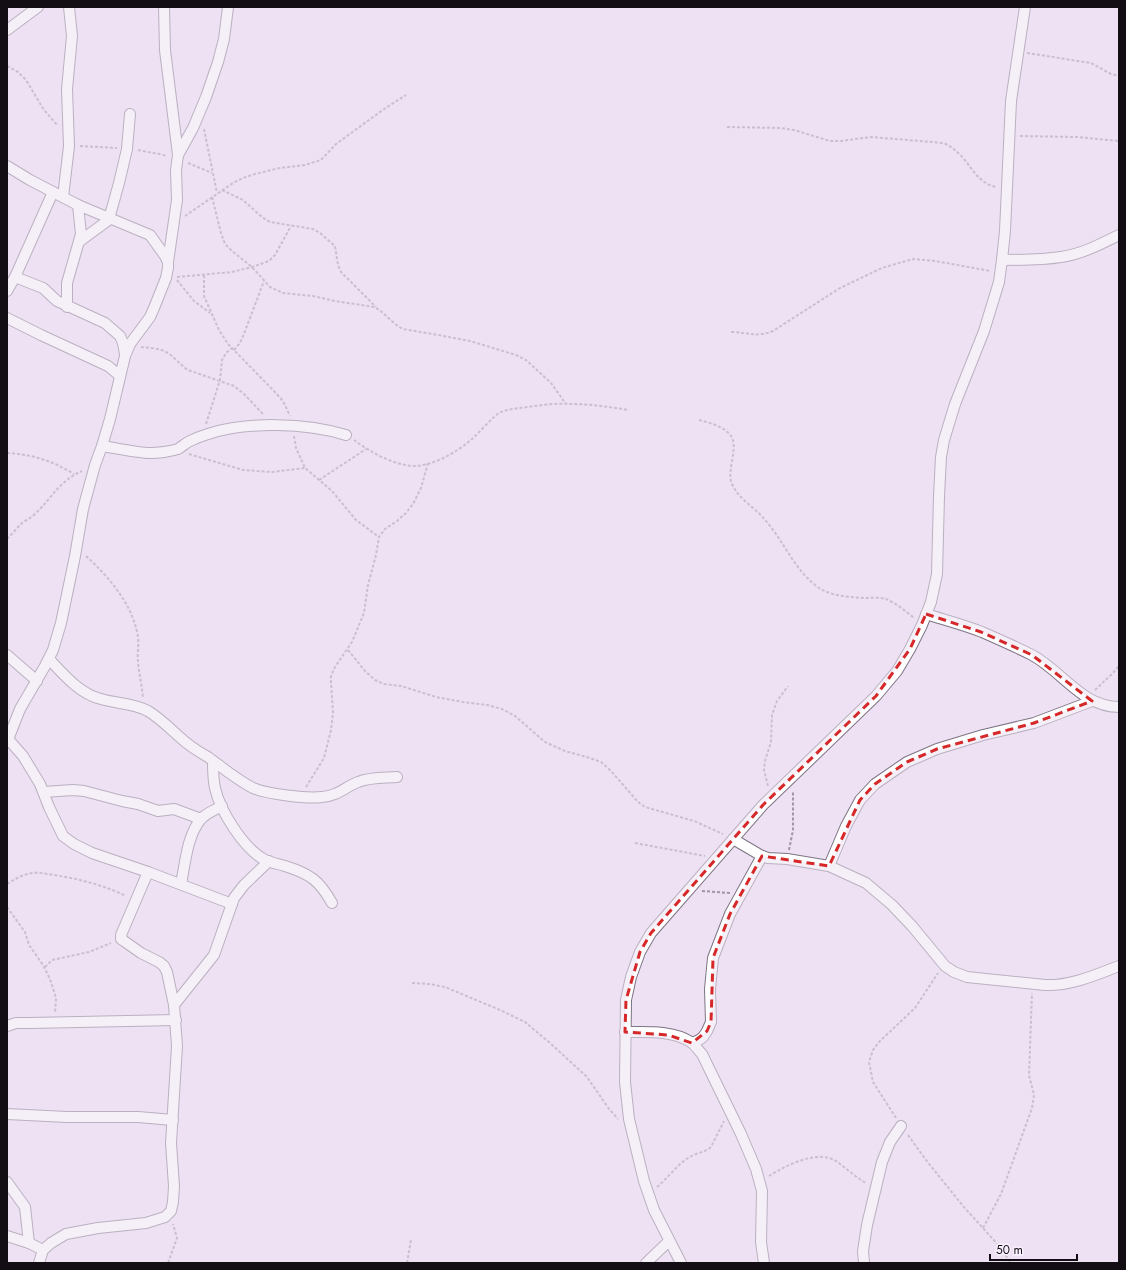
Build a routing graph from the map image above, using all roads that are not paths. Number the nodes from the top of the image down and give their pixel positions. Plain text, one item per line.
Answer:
1 (38, 7) edge
2 (69, 7) edge
3 (164, 7) edge
4 (228, 7) edge
5 (1025, 7) edge
6 (7, 30) edge
7 (130, 114) dead end
8 (178, 157) junction
9 (7, 166) edge
10 (54, 192) junction
11 (63, 197) junction
12 (78, 205) junction
13 (109, 219) junction
14 (1119, 235) edge
15 (80, 241) junction
16 (1002, 260) junction
17 (168, 262) junction
18 (15, 277) junction
19 (7, 291) edge
20 (67, 307) junction
21 (8, 319) edge
22 (125, 354) junction
23 (120, 376) junction
24 (346, 435) road end
25 (102, 446) junction
26 (926, 614) junction
27 (7, 655) edge
28 (49, 659) junction
29 (37, 680) junction
30 (1090, 700) junction
31 (1119, 707) edge
32 (8, 741) edge
33 (213, 761) junction
34 (397, 777) dead end
35 (44, 792) junction
36 (222, 806) junction
37 (201, 819) junction
38 (733, 839) junction
39 (762, 856) junction
40 (269, 861) junction
41 (829, 866) junction
42 (148, 872) junction
43 (181, 884) junction
44 (332, 902) dead end
45 (232, 904) junction
46 (1119, 966) edge
47 (174, 1005) junction
48 (176, 1020) junction
49 (7, 1026) edge
50 (625, 1032) junction
51 (692, 1043) junction
52 (7, 1114) edge
53 (173, 1120) junction
54 (901, 1126) road end
55 (7, 1182) edge
56 (7, 1236) edge
57 (669, 1241) junction
58 (29, 1243) junction
59 (43, 1250) junction
60 (39, 1263) edge
61 (646, 1263) edge
62 (681, 1263) edge
63 (764, 1263) edge
64 (864, 1263) edge

1 - 6 street
2 - 11 street
3 - 8 street
4 - 8 street
5 - 16 street
7 - 13 street
8 - 17 street
9 - 10 street
10 - 11 street
10 - 18 street
11 - 12 street
12 - 13 street
12 - 15 street
13 - 15 street
13 - 17 street
14 - 16 street
15 - 20 street
16 - 26 street
17 - 22 street
18 - 19 street
18 - 20 street
20 - 22 street
21 - 23 street
22 - 23 street
23 - 25 street
24 - 25 street
25 - 28 street
26 - 30 street
26 - 38 street
27 - 29 street
28 - 29 street
28 - 33 street
29 - 32 street
30 - 31 street
30 - 41 street
32 - 35 street
33 - 34 street
33 - 36 street
35 - 37 street
35 - 42 street
36 - 37 street
36 - 40 street
37 - 43 street
38 - 39 street
38 - 50 street
39 - 41 street
39 - 51 street
40 - 44 street
40 - 45 street
41 - 46 street
42 - 43 street
42 - 47 street
43 - 45 street
45 - 47 street
47 - 48 street
48 - 49 street
48 - 53 street
50 - 51 street
50 - 57 street
51 - 63 street
52 - 53 street
53 - 59 street
54 - 64 street
55 - 58 street
56 - 58 street
57 - 61 street
57 - 62 street
58 - 59 street
59 - 60 street

